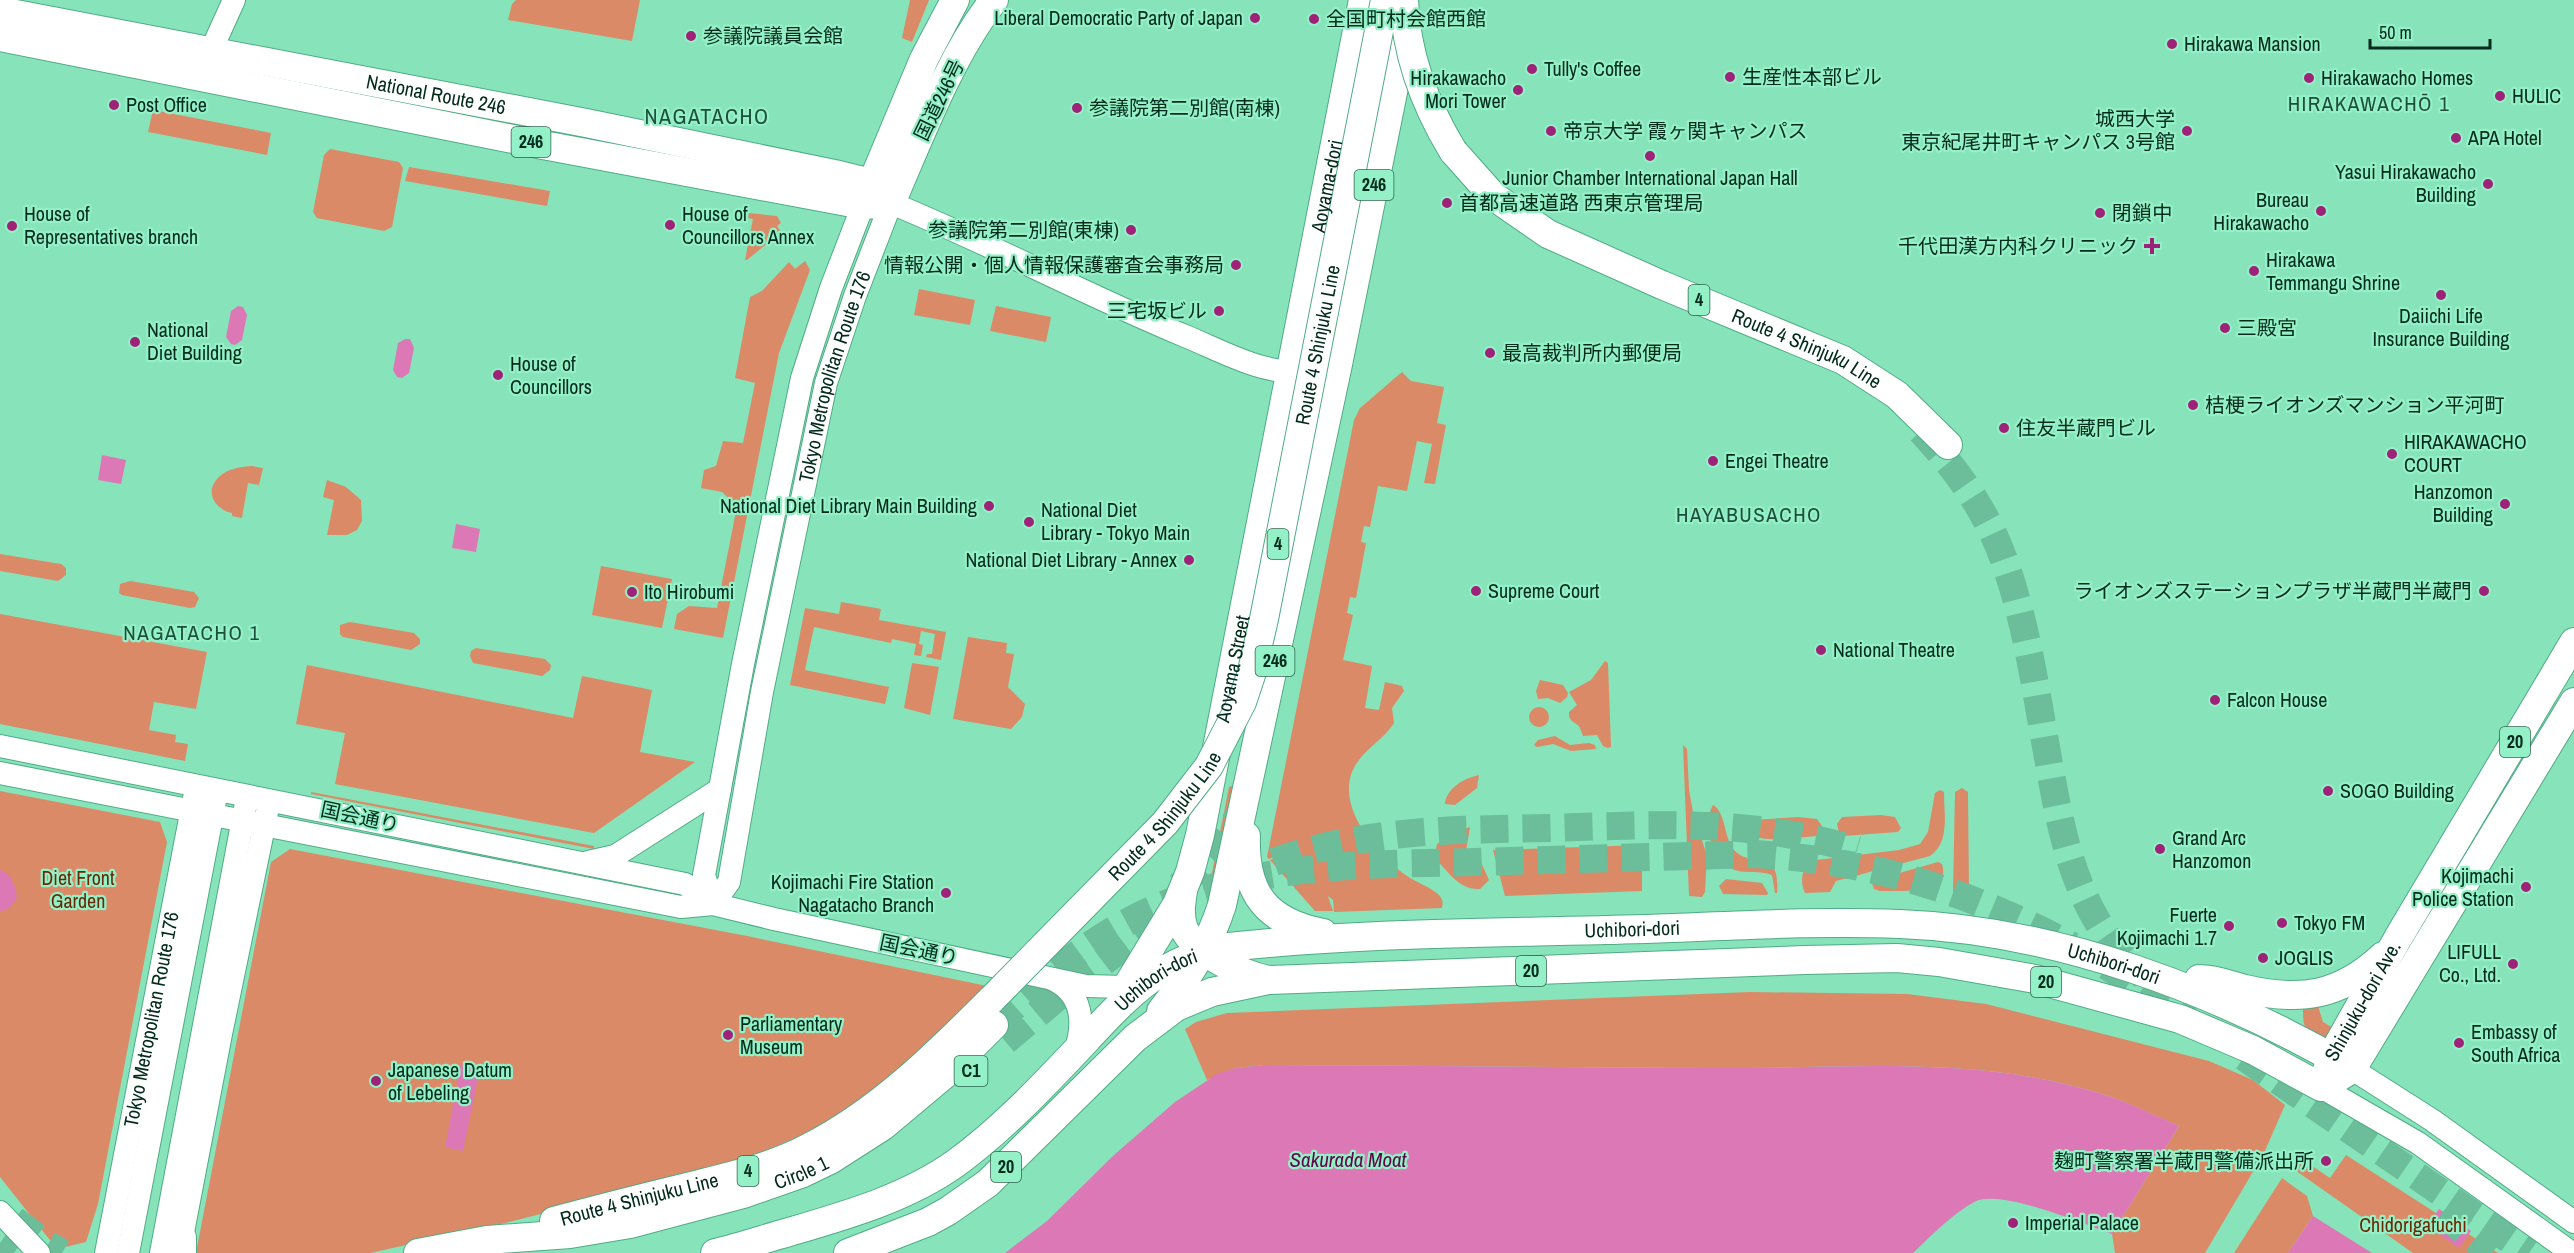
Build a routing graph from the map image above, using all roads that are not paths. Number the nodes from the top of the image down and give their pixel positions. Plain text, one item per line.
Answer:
1 (234, 0) edge
2 (956, 0) edge
3 (994, 0) edge
4 (1363, 0) edge
5 (1385, 0) edge
6 (1404, 0) edge
7 (1411, 0) edge
8 (0, 11) edge
9 (0, 37) edge
10 (205, 64) junction
11 (875, 197) junction
12 (1337, 369) junction
13 (1289, 373) junction
14 (1948, 445) tunnel mouth
15 (2574, 642) edge
16 (2574, 702) edge
17 (0, 746) edge
18 (0, 773) edge
19 (1250, 778) junction
20 (207, 787) junction
21 (720, 789) junction
22 (258, 797) junction
23 (202, 813) junction
24 (253, 823) junction
25 (581, 863) junction
26 (1183, 890) junction
27 (713, 904) junction
28 (1359, 938) junction
29 (2398, 938) junction
30 (1196, 954) junction
31 (1050, 978) junction
32 (2164, 979) junction
33 (1268, 980) junction
34 (1133, 983) junction
35 (1182, 985) junction
36 (1108, 1015) joint
37 (1135, 1038) junction
38 (1075, 1052) junction
39 (2342, 1063) junction
40 (2321, 1087) junction
41 (0, 1212) edge
42 (0, 1220) edge
43 (2574, 1222) edge
44 (456, 1245) junction
45 (125, 1248) edge
46 (176, 1249) edge
47 (26, 1253) edge
48 (39, 1253) edge
49 (106, 1253) edge
50 (418, 1253) edge
51 (515, 1253) edge
52 (715, 1253) edge
53 (848, 1253) edge
54 (2572, 1253) edge

1 - 10 main road
2 - 11 highway, 国道246号
3 - 11 highway, 国道246号
4 - 13 highway, Aoyama-dori / 246
5 - 44 highway, Route 4 Shinjuku Line / 4, bridge
6 - 14 highway, Route 4 Shinjuku Line / 4, bridge
7 - 12 highway, 246
8 - 10 highway, National Route 246 / 246
9 - 10 highway, National Route 246 / 246
10 - 11 highway, National Route 246 / 246
11 - 13 main road
11 - 21 main road, Tokyo Metropolitan Route 176
11 - 27 main road, Tokyo Metropolitan Route 176
12 - 13 main road
12 - 19 highway, Aoyama Street / 246
13 - 26 highway, Aoyama Street / 246
15 - 29 highway, Shinjuku-dori Ave. / 20
16 - 39 highway, Shinjuku-dori Ave. / 20
17 - 20 main road, 国会通り
18 - 23 main road, 国会通り
19 - 28 highway
19 - 30 highway, Aoyama Street / 246
20 - 22 main road, 国会通り
20 - 23 main road, Tokyo Metropolitan Route 176
21 - 25 main road
21 - 27 main road, Tokyo Metropolitan Route 176
22 - 24 main road
22 - 25 main road, 国会通り
23 - 24 main road, 国会通り
23 - 45 main road, Tokyo Metropolitan Route 176
23 - 49 main road, Tokyo Metropolitan Route 176
24 - 27 main road, 国会通り
24 - 46 main road
25 - 27 main road, 国会通り
26 - 30 highway, 246
26 - 34 highway, Aoyama Street / 246
27 - 31 main road, 国会通り
28 - 30 highway, Uchibori-dori / 20
28 - 32 highway, Uchibori-dori / 20
29 - 32 highway, 20
29 - 39 highway, Shinjuku-dori Ave. / 20
30 - 33 highway
30 - 34 highway, Uchibori-dori / 20
30 - 35 highway, 246
31 - 34 main road, 国会通り
31 - 38 main road
32 - 39 highway, Uchibori-dori / 20
33 - 35 highway
33 - 37 highway, Uchibori-dori / 20
33 - 40 highway, Uchibori-dori / 20
34 - 35 highway
34 - 36 highway, 246
35 - 37 highway, 246
36 - 38 highway, Uchibori-dori / 20
37 - 53 highway, Uchibori-dori / 20
38 - 52 highway, Uchibori-dori / 20
39 - 40 highway, Shinjuku-dori Ave. / 20
39 - 43 main road, Uchibori-dori
40 - 54 main road, Uchibori-dori
41 - 48 main road
42 - 47 main road
44 - 50 highway, C1
44 - 51 highway, Circle 1 / C1

